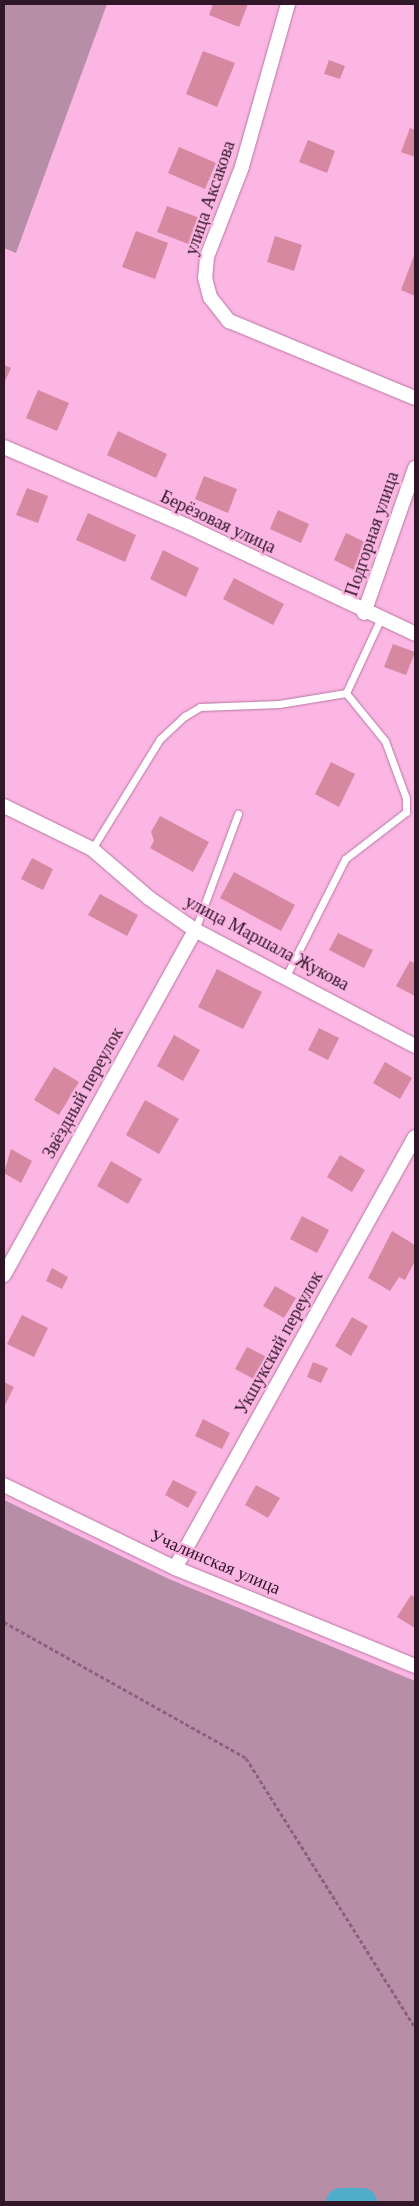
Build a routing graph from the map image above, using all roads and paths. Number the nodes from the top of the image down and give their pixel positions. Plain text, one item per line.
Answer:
1 (288, 4) edge
2 (415, 398) edge
3 (4, 447) edge
4 (415, 468) edge
5 (364, 613) junction
6 (380, 620) junction
7 (415, 634) edge
8 (346, 693) junction
9 (4, 806) edge
10 (238, 814) dead end
11 (92, 849) junction
12 (195, 930) junction
13 (287, 974) junction
14 (415, 1046) edge
15 (415, 1137) edge
16 (4, 1275) edge
17 (4, 1486) edge
18 (175, 1568) junction
19 (4, 1622) edge
20 (415, 1666) edge
21 (415, 2026) edge

1 - 2 street, улица Аксакова
3 - 5 street, Берёзовая улица
4 - 5 street, Подгорная улица
5 - 6 street, Берёзовая улица
6 - 7 street, Берёзовая улица
6 - 8 lane
8 - 11 lane
8 - 13 lane
9 - 11 street, улица Маршала Жукова
10 - 12 lane
11 - 12 street, улица Маршала Жукова
12 - 13 street, улица Маршала Жукова
12 - 16 street, Звёздный переулок
13 - 14 street, улица Маршала Жукова
15 - 18 street, Укшукский переулок
17 - 18 street, Учалинская улица
18 - 20 street, Учалинская улица
19 - 21 path

